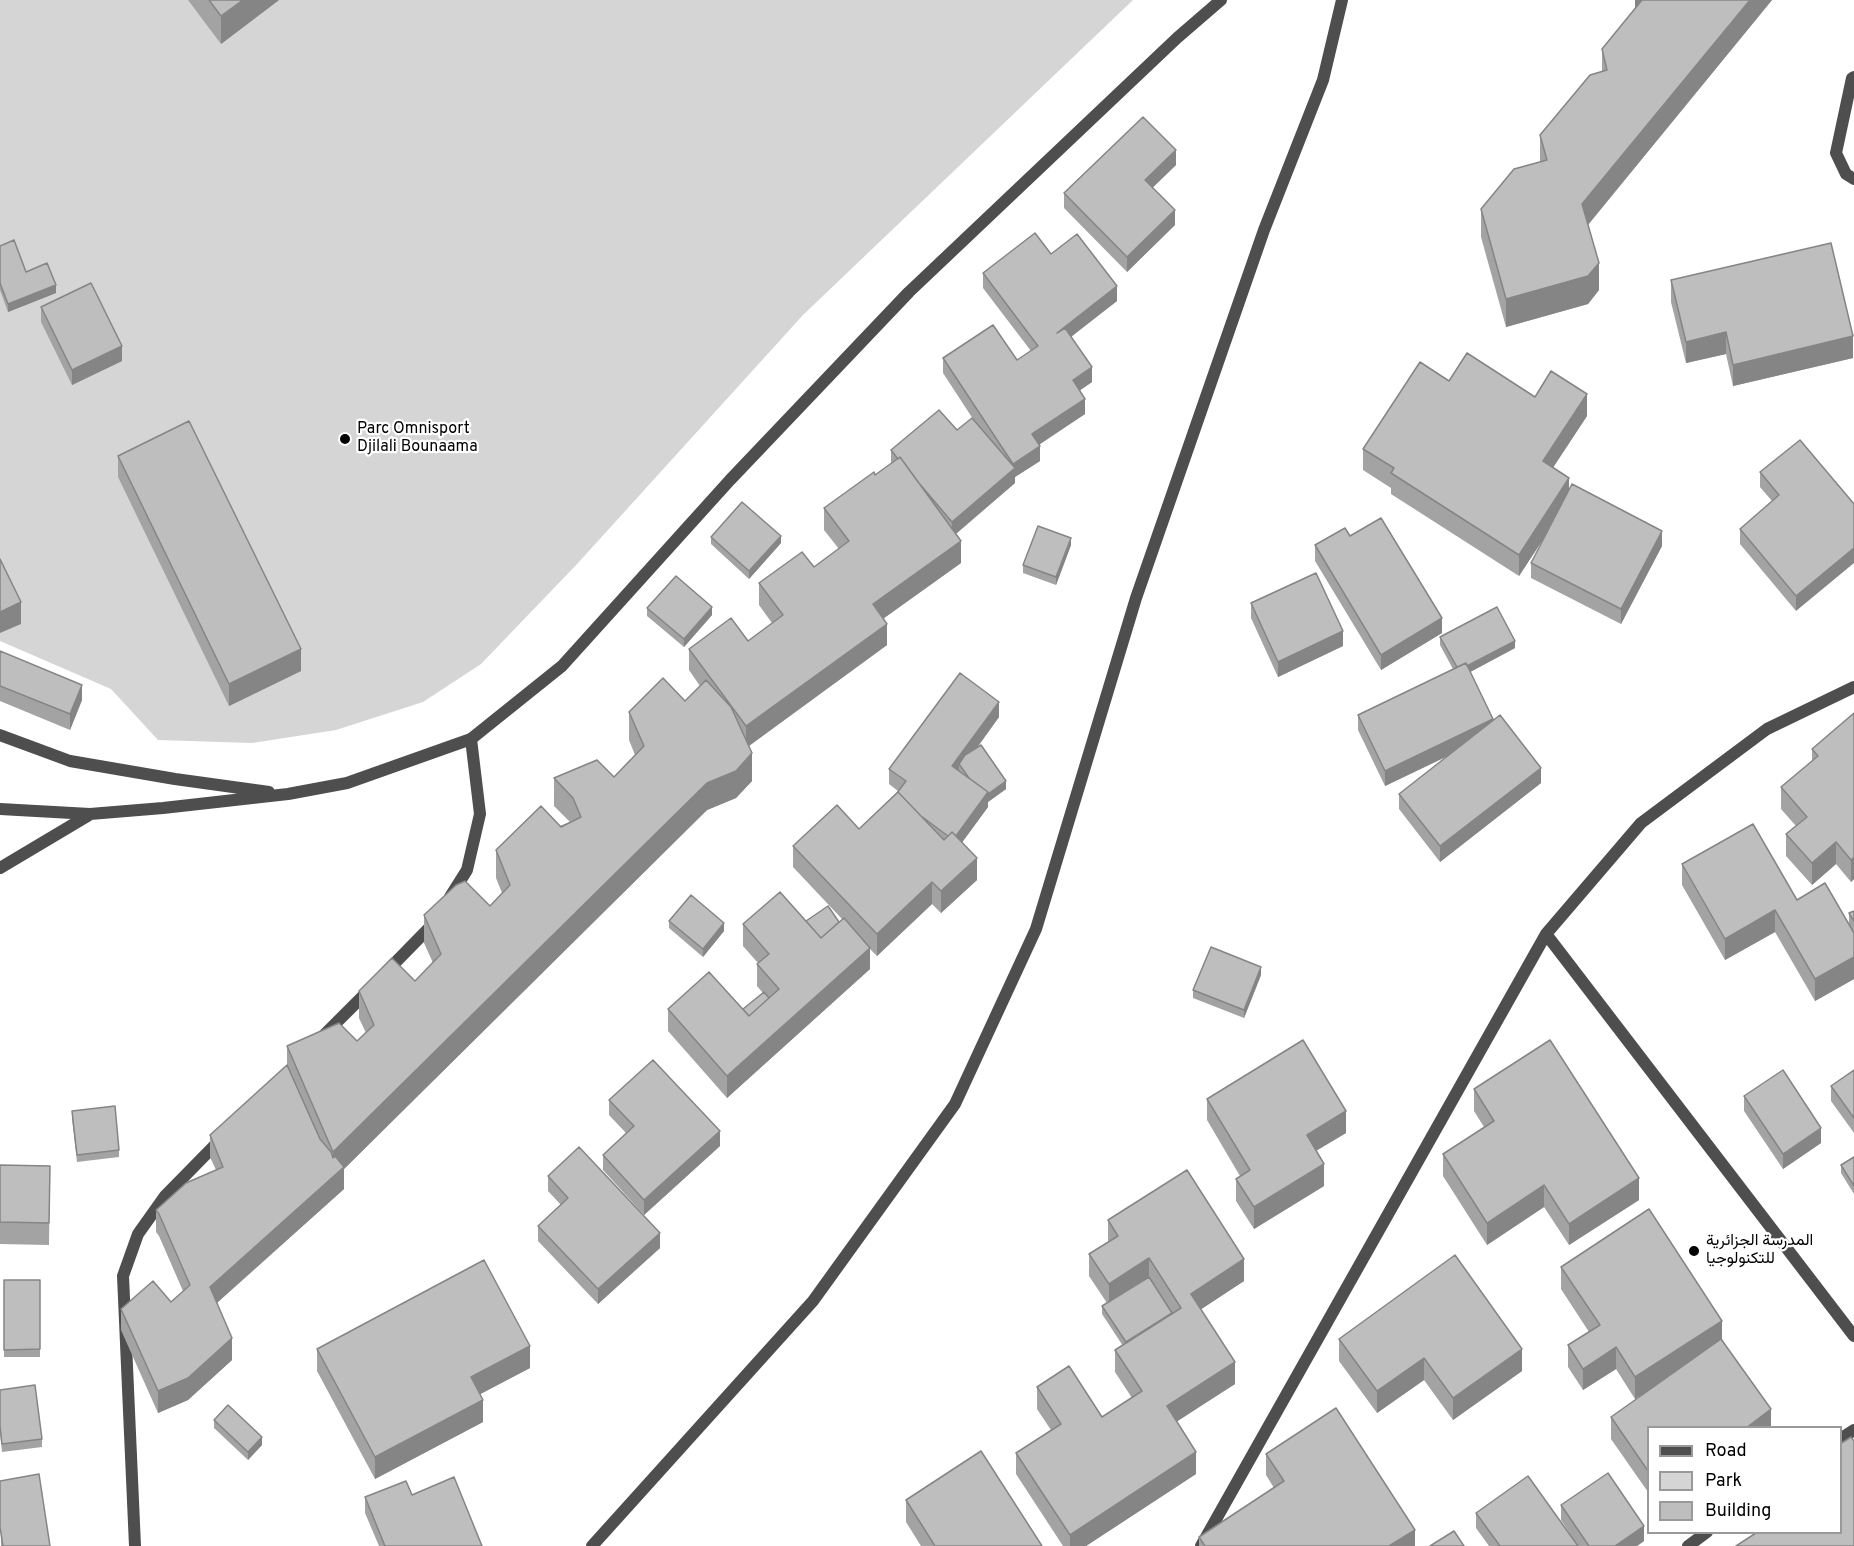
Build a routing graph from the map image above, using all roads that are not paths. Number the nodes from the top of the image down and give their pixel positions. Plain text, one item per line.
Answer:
1 (1221, 0) edge
2 (1342, 0) edge
3 (1854, 77) edge
4 (1854, 179) edge
5 (1854, 687) edge
6 (0, 735) edge
7 (471, 739) junction
8 (288, 794) junction
9 (0, 809) edge
10 (90, 814) junction
11 (0, 868) edge
12 (1546, 934) junction
13 (317, 1042) edge
14 (232, 1128) edge
15 (1854, 1336) edge
16 (1706, 1534) edge
17 (135, 1546) edge
18 (592, 1546) edge
19 (1201, 1546) edge
20 (1688, 1546) edge

1 - 7 street
2 - 18 street
3 - 4 street
5 - 12 street
6 - 8 street
7 - 8 street
7 - 13 street
8 - 10 street
9 - 10 street
10 - 11 street
12 - 15 street
12 - 19 street
14 - 17 street
16 - 20 street

